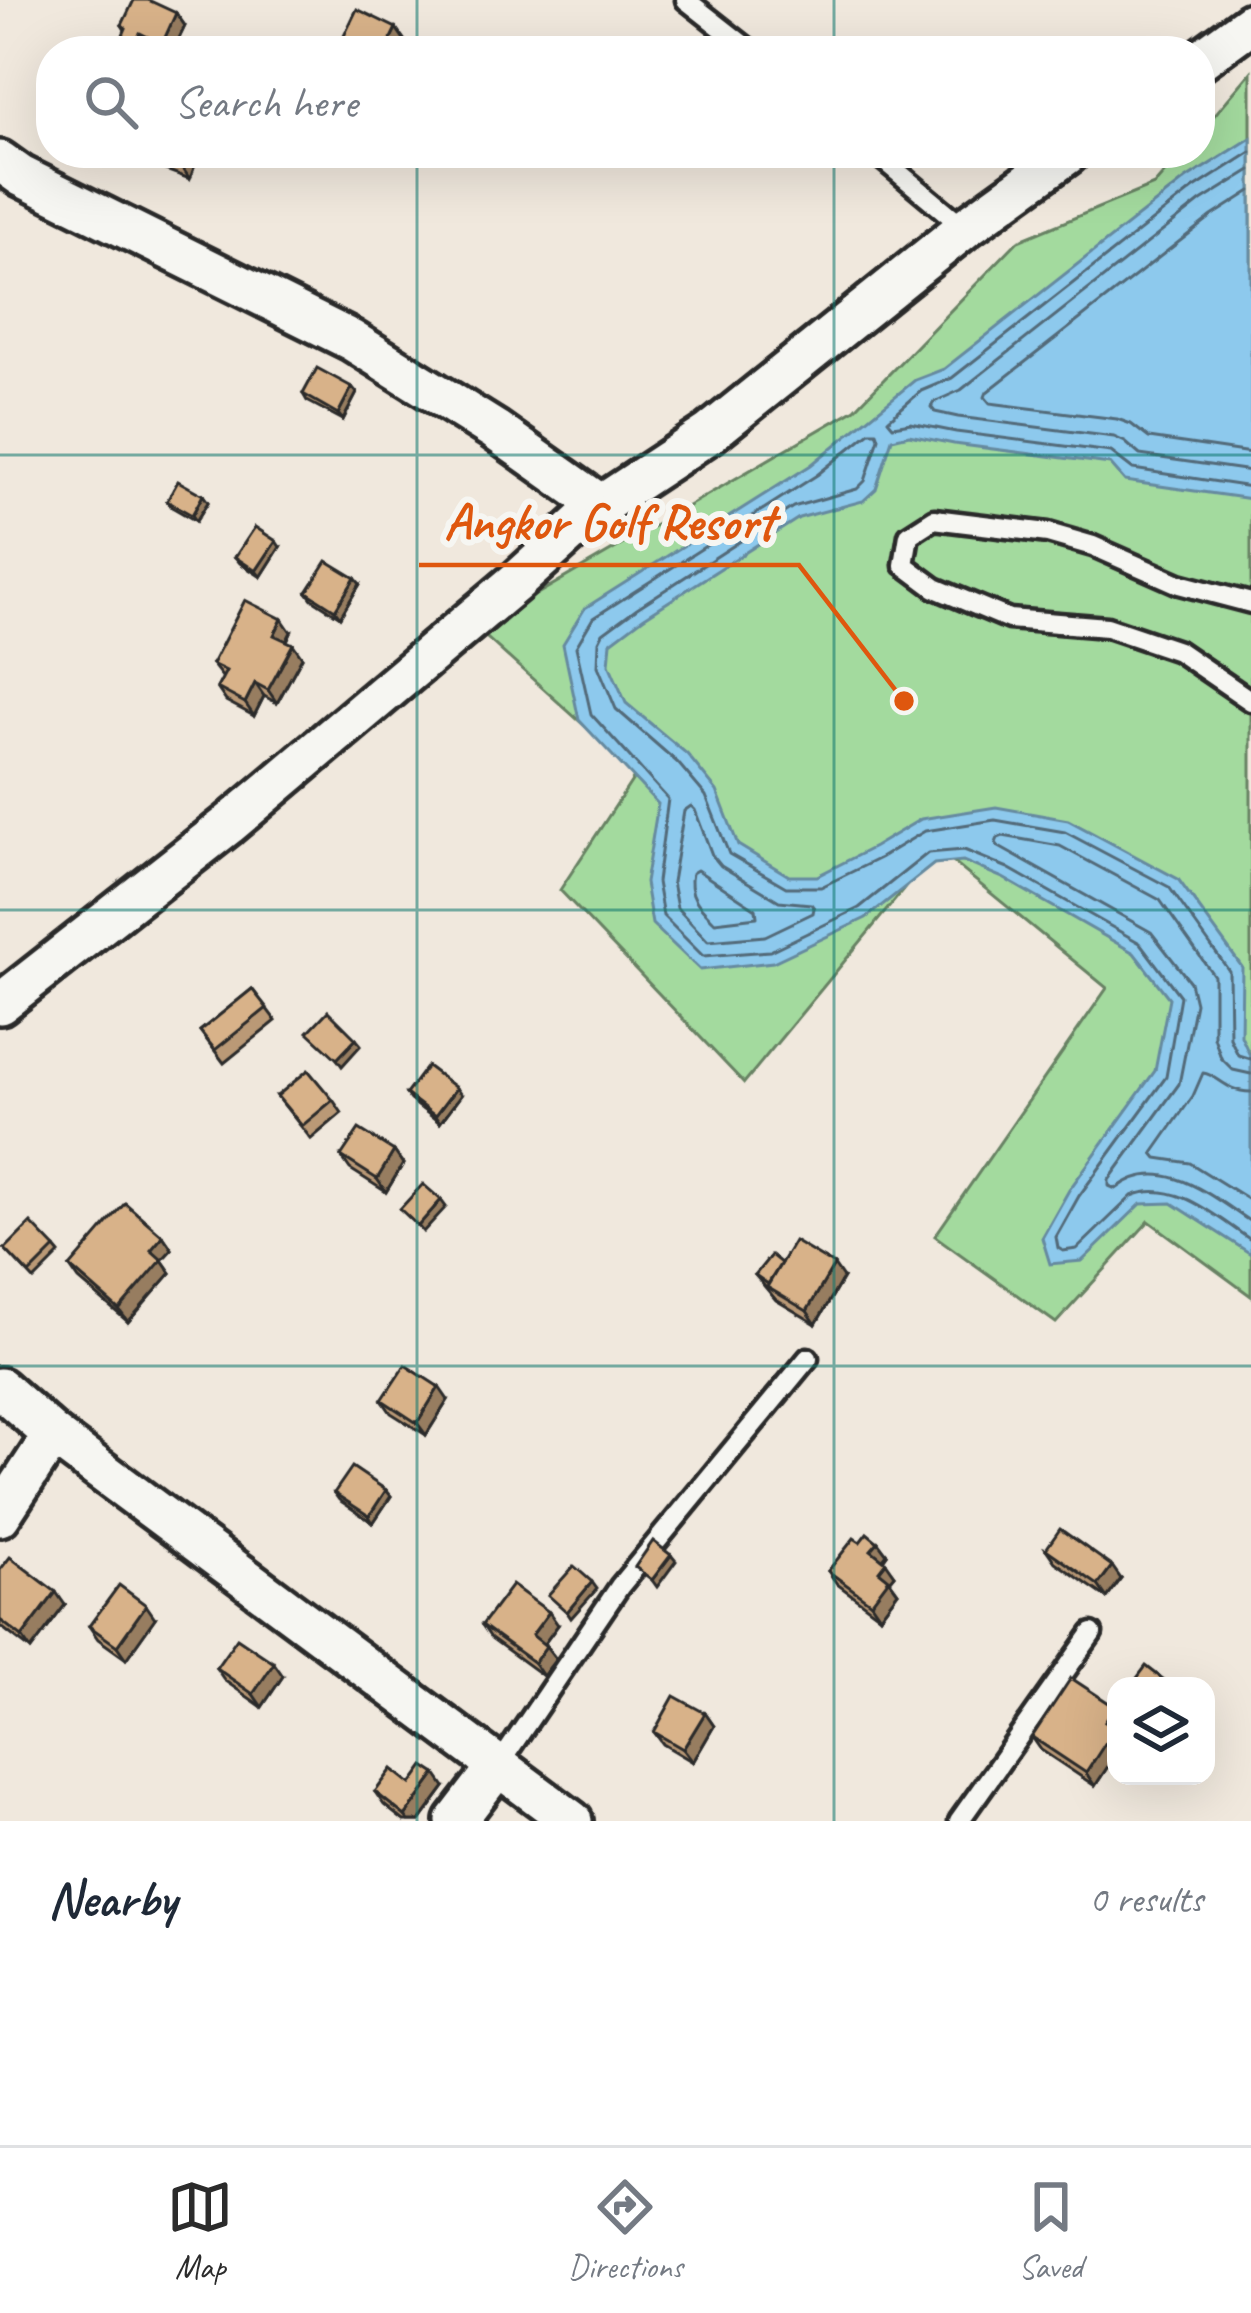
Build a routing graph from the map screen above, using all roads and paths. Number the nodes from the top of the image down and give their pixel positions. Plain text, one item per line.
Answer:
1 (686, 0) edge
2 (1251, 23) edge
3 (732, 36) edge
4 (1215, 49) edge
5 (0, 160) edge
6 (892, 168) edge
7 (1049, 168) edge
8 (965, 228) junction
9 (601, 505) junction
10 (1251, 603) edge
11 (1251, 701) edge
12 (0, 1004) edge
13 (808, 1358) dead end
14 (0, 1388) edge
15 (53, 1435) junction
16 (0, 1516) edge
17 (1092, 1633) dead end
18 (498, 1766) junction
19 (456, 1821) edge
20 (572, 1821) edge
21 (959, 1821) edge

1 - 3 lane
2 - 4 street
5 - 9 street
6 - 8 lane
7 - 8 street
8 - 9 street
9 - 12 street
10 - 11 lane
13 - 18 lane
14 - 15 street
15 - 16 street
15 - 18 street
17 - 21 lane
18 - 19 street
18 - 20 street

